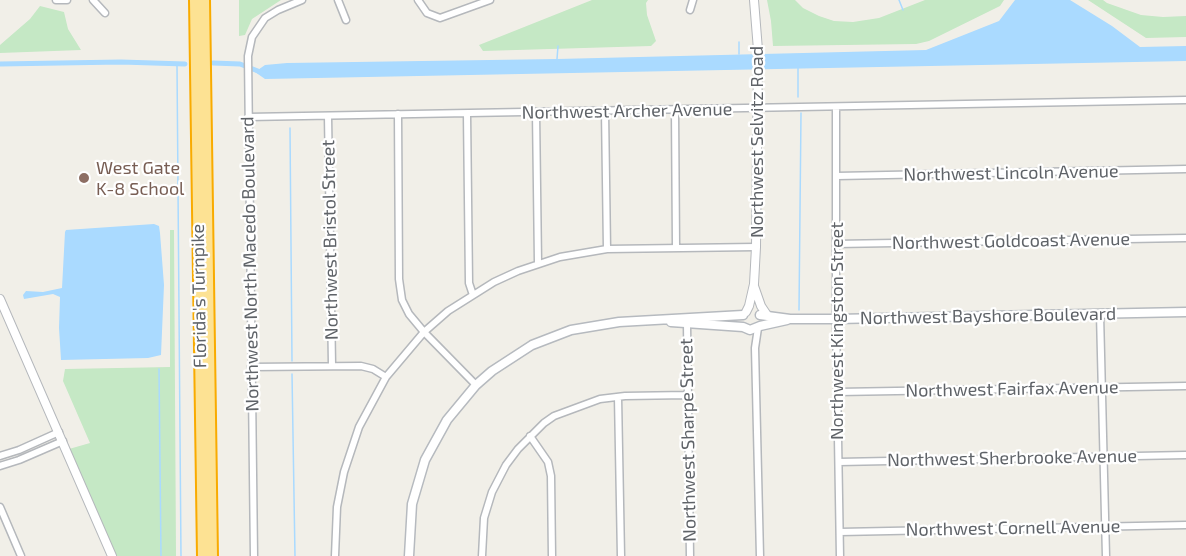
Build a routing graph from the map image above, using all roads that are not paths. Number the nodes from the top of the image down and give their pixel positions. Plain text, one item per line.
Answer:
1 (56, 0) edge
2 (67, 0) edge
3 (93, 0) edge
4 (195, 0) edge
5 (204, 0) edge
6 (302, 0) edge
7 (338, 0) edge
8 (418, 0) edge
9 (490, 0) edge
10 (693, 0) edge
11 (754, 0) edge
12 (690, 10) dead end
13 (105, 13) dead end
14 (346, 20) dead end
15 (1186, 100) edge
16 (836, 107) junction
17 (757, 108) junction
18 (675, 110) junction
19 (605, 111) junction
20 (536, 112) junction
21 (398, 114) junction
22 (467, 114) junction
23 (328, 116) junction
24 (248, 117) junction
25 (1186, 169) edge
26 (837, 176) junction
27 (1186, 238) edge
28 (836, 244) junction
29 (676, 247) junction
30 (756, 247) junction
31 (607, 249) junction
32 (538, 263) junction
33 (754, 286) junction
34 (473, 295) junction
35 (0, 299) edge
36 (1186, 312) edge
37 (744, 314) junction
38 (762, 314) junction
39 (1100, 314) junction
40 (729, 316) junction
41 (790, 319) junction
42 (836, 320) junction
43 (668, 321) junction
44 (687, 324) junction
45 (759, 327) junction
46 (744, 328) junction
47 (424, 332) junction
48 (755, 348) junction
49 (332, 365) junction
50 (251, 368) junction
51 (386, 377) junction
52 (476, 385) junction
53 (1186, 386) edge
54 (1102, 387) junction
55 (838, 392) junction
56 (687, 395) junction
57 (618, 397) junction
58 (59, 432) junction
59 (530, 436) junction
60 (63, 441) junction
61 (28, 446) junction
62 (32, 455) junction
63 (1186, 455) edge
64 (0, 456) edge
65 (1103, 457) junction
66 (838, 462) junction
67 (0, 466) edge
68 (0, 507) edge
69 (1186, 525) edge
70 (1105, 526) junction
71 (840, 531) junction
72 (21, 556) edge
73 (112, 556) edge
74 (203, 556) edge
75 (212, 556) edge
76 (254, 556) edge
77 (335, 556) edge
78 (408, 556) edge
79 (482, 556) edge
80 (552, 556) edge
81 (621, 556) edge
82 (690, 556) edge
83 (760, 556) edge
84 (840, 556) edge
85 (1106, 556) edge

1 - 2 street
3 - 13 street
4 - 74 highway, Florida's Turnpike
5 - 75 highway, Florida's Turnpike
6 - 24 street, Northwest North Macedo Boulevard
7 - 14 street
8 - 9 street
10 - 12 street
11 - 17 street, Northwest Selvitz Road
15 - 16 street, Northwest Archer Avenue
16 - 17 street, Northwest Archer Avenue
16 - 26 street, Northwest Kingston Street
17 - 18 street, Northwest Archer Avenue
17 - 30 street, Northwest Selvitz Road
18 - 19 street, Northwest Archer Avenue
18 - 29 street
19 - 20 street, Northwest Archer Avenue
19 - 31 street
20 - 22 street, Northwest Archer Avenue
20 - 32 street
21 - 22 street, Northwest Archer Avenue
21 - 23 street, Northwest Archer Avenue
21 - 47 street
22 - 34 street
23 - 24 street, Northwest Archer Avenue
23 - 49 street, Northwest Bristol Street
24 - 50 street, Northwest North Macedo Boulevard
25 - 26 street, Northwest Lincoln Avenue
26 - 28 street, Northwest Kingston Street
27 - 28 street, Northwest Goldcoast Avenue
28 - 42 street, Northwest Kingston Street
29 - 30 street
29 - 31 street
30 - 33 street, Northwest Selvitz Road
31 - 32 street
32 - 34 street
33 - 37 street, Northwest Selvitz Road
33 - 38 street, Northwest Selvitz Road
33 - 40 street
34 - 47 street
35 - 58 street
36 - 39 main road, Northwest Bayshore Boulevard
37 - 38 main road
37 - 40 main road
37 - 46 main road
38 - 41 main road, Northwest Bayshore Boulevard
38 - 45 main road
39 - 42 main road, Northwest Bayshore Boulevard
39 - 54 street
40 - 43 main road
41 - 42 main road, Northwest Bayshore Boulevard
41 - 45 main road, Northwest Bayshore Boulevard
42 - 55 street, Northwest Kingston Street
43 - 44 main road
43 - 52 main road
44 - 46 main road
44 - 56 street, Northwest Sharpe Street
45 - 46 main road
45 - 48 street
46 - 48 street
47 - 51 street
47 - 52 street
48 - 83 street
49 - 50 street
49 - 51 street
50 - 76 street, Northwest North Macedo Boulevard
51 - 77 street
52 - 78 main road
53 - 54 street, Northwest Fairfax Avenue
54 - 55 street, Northwest Fairfax Avenue
54 - 65 street
55 - 66 street, Northwest Kingston Street
56 - 57 street
56 - 82 street, Northwest Sharpe Street
57 - 59 street
57 - 81 street
58 - 60 street
58 - 61 street
59 - 79 street
59 - 80 street
60 - 62 street
60 - 73 street
61 - 62 street
61 - 64 street
62 - 67 street
63 - 65 street, Northwest Sherbrooke Avenue
65 - 66 street, Northwest Sherbrooke Avenue
65 - 70 street
66 - 71 street, Northwest Kingston Street
68 - 72 street
69 - 70 street, Northwest Cornell Avenue
70 - 71 street, Northwest Cornell Avenue
70 - 85 street
71 - 84 street, Northwest Kingston Street

